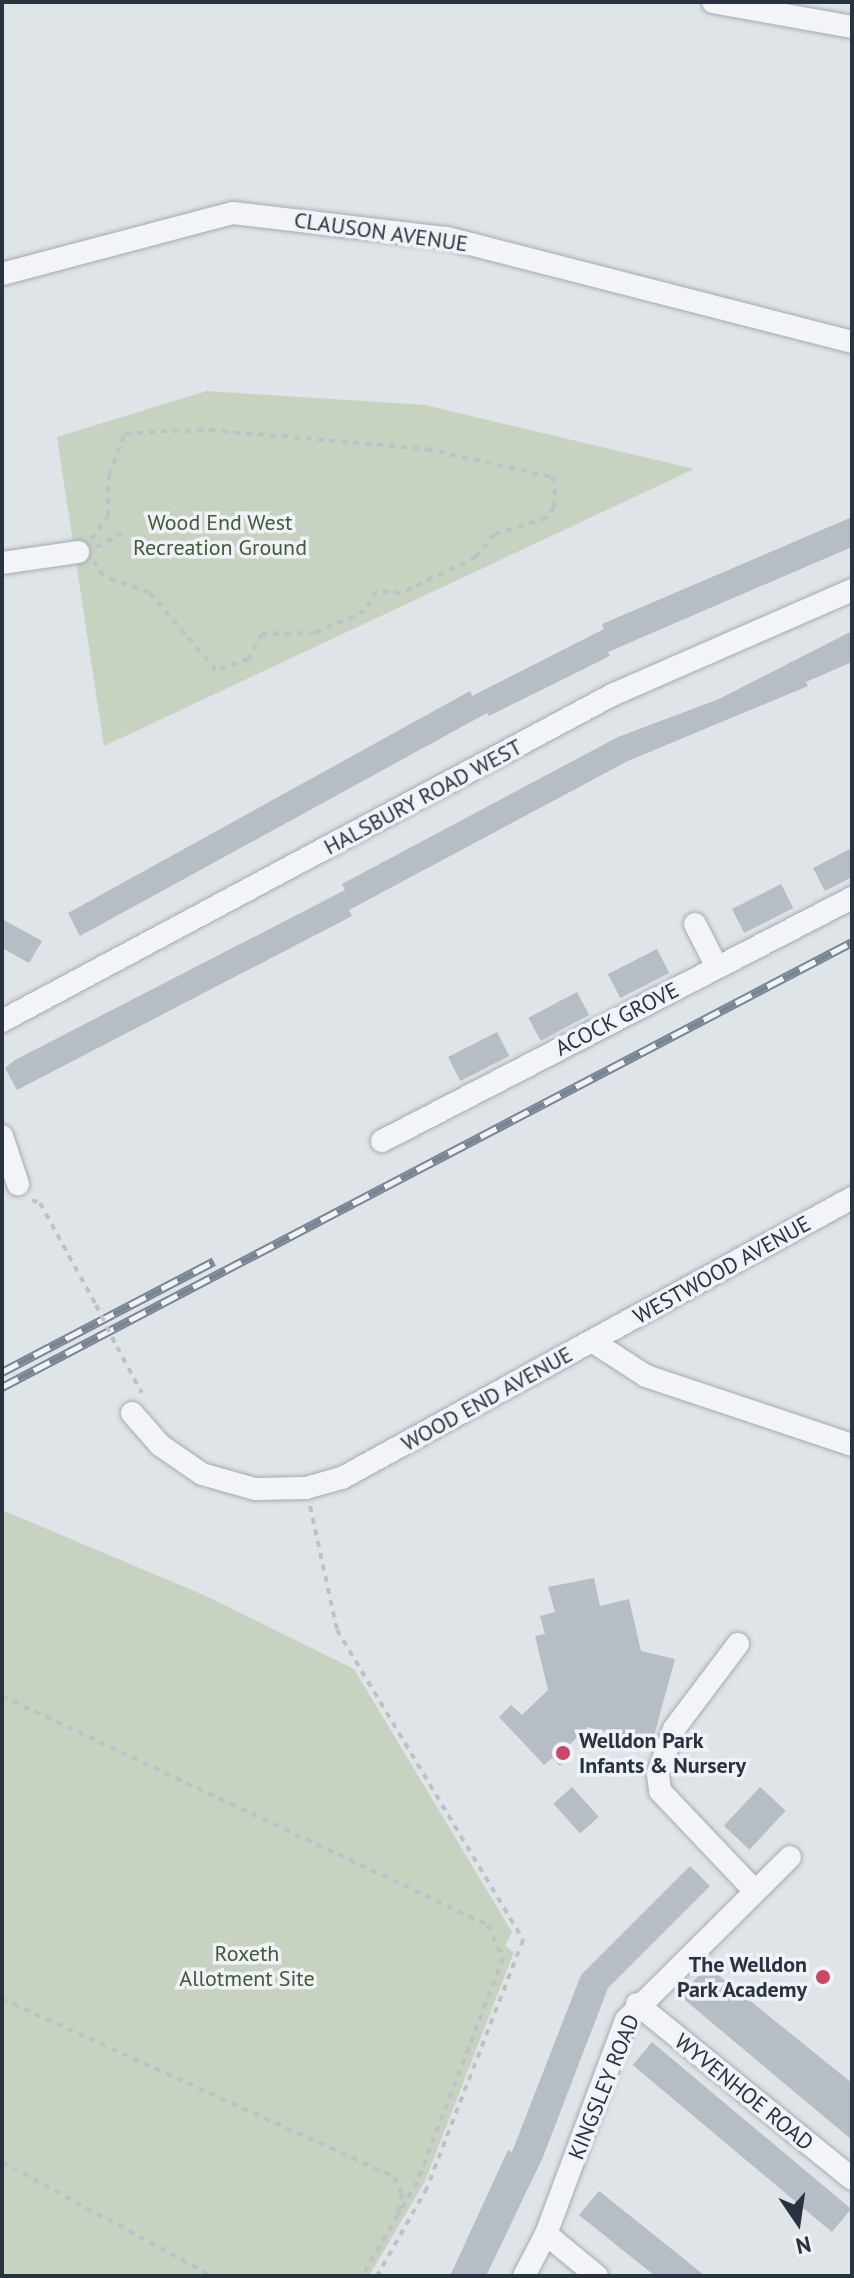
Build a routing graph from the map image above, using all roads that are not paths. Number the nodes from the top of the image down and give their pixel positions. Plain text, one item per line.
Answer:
1 (713, 2) edge
2 (852, 27) edge
3 (2, 274) edge
4 (852, 342) edge
5 (78, 552) road end
6 (2, 563) edge
7 (852, 590) edge
8 (852, 898) edge
9 (695, 924) dead end
10 (717, 967) junction
11 (2, 1021) edge
12 (2, 1136) edge
13 (382, 1141) dead end
14 (22, 1191) road end
15 (852, 1198) edge
16 (592, 1341) junction
17 (132, 1413) road end
18 (852, 1445) edge
19 (738, 1644) dead end
20 (790, 1857) dead end
21 (754, 1890) junction
22 (637, 2004) junction
23 (852, 2179) edge
24 (546, 2234) junction
25 (524, 2276) edge
26 (597, 2276) edge

1 - 2 street
3 - 4 street, CLAUSON AVENUE
5 - 6 street
7 - 11 street, HALSBURY ROAD WEST
8 - 10 street, ACOCK GROVE
9 - 10 street
10 - 13 street, ACOCK GROVE
12 - 14 street
15 - 16 street, WESTWOOD AVENUE
16 - 17 street, WOOD END AVENUE
16 - 18 street, WOOD END AVENUE
19 - 21 street
20 - 21 street, KINGSLEY ROAD
21 - 22 street, KINGSLEY ROAD
22 - 23 street, WYVENHOE ROAD
22 - 24 street, KINGSLEY ROAD
24 - 25 street, KINGSLEY ROAD
24 - 26 street

